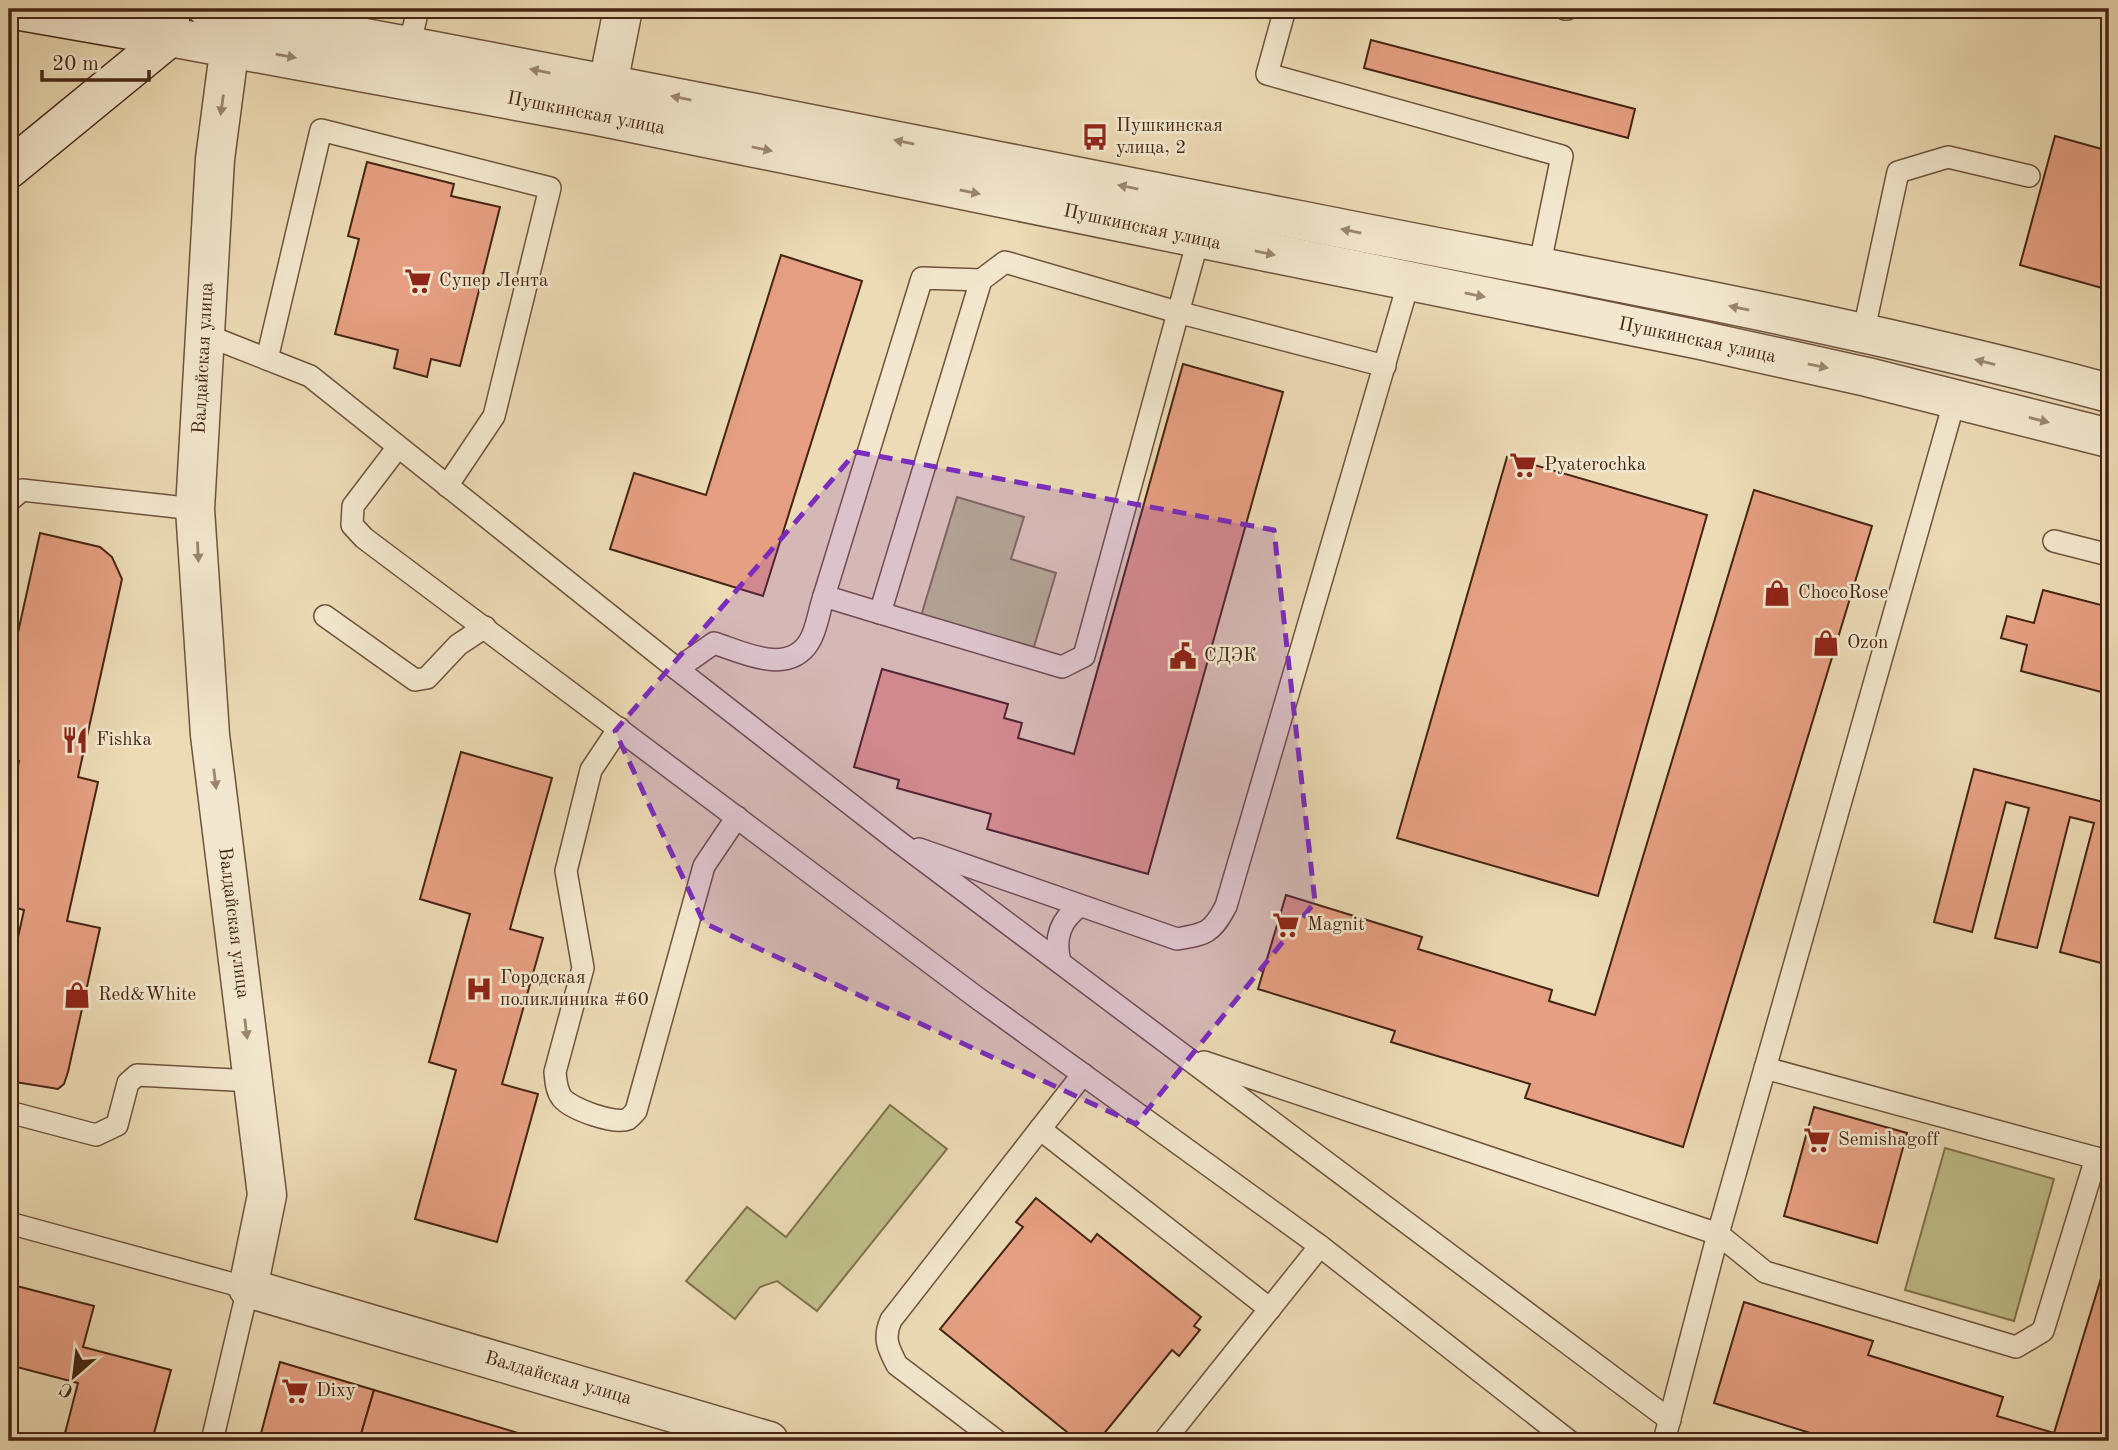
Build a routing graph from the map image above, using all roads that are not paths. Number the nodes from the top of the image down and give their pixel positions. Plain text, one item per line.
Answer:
1 (9, 9) edge
2 (418, 9) edge
3 (623, 9) edge
4 (1284, 9) edge
5 (163, 22) edge
6 (224, 23) edge
7 (409, 47) junction
8 (608, 84) junction
9 (9, 140) edge
10 (9, 169) edge
11 (2029, 176) dead end
12 (1198, 240) junction
13 (1539, 268) junction
14 (981, 280) junction
15 (1409, 282) junction
16 (1177, 312) junction
17 (1864, 334) junction
18 (206, 335) junction
19 (267, 359) junction
20 (1385, 366) junction
21 (2109, 393) edge
22 (1955, 399) junction
23 (2109, 438) edge
24 (398, 447) junction
25 (447, 486) junction
26 (9, 501) edge
27 (195, 509) junction
28 (2054, 541) dead end
29 (2109, 555) edge
30 (824, 596) junction
31 (880, 612) junction
32 (325, 616) dead end
33 (485, 627) junction
34 (677, 669) junction
35 (619, 728) junction
36 (737, 817) junction
37 (899, 842) junction
38 (1080, 905) junction
39 (1060, 962) junction
40 (1186, 1056) junction
41 (1765, 1068) junction
42 (1083, 1074) junction
43 (253, 1081) junction
44 (9, 1112) edge
45 (1040, 1129) junction
46 (2102, 1160) edge
47 (9, 1223) edge
48 (1718, 1234) junction
49 (1320, 1247) junction
50 (248, 1288) junction
51 (1270, 1309) junction
52 (1670, 1420) junction
53 (212, 1441) edge
54 (769, 1441) edge
55 (997, 1441) edge
56 (1164, 1441) edge
57 (1569, 1441) edge
58 (1664, 1441) edge

1 - 5 street, Пушкинская улица
2 - 7 lane
3 - 8 street
4 - 13 lane
5 - 6 street, Пушкинская улица
5 - 9 street
5 - 10 street
6 - 7 street, Пушкинская улица
6 -> 12 street, Пушкинская улица
6 -> 18 street, Валдайская улица
8 -> 7 street, Пушкинская улица
13 -> 8 street, Пушкинская улица
11 - 17 lane
12 -> 15 street, Пушкинская улица
12 - 16 lane
17 -> 13 street, Пушкинская улица
14 - 16 lane
14 - 30 lane
14 - 31 lane
15 - 20 lane
15 -> 22 street, Пушкинская улица
16 - 20 lane
16 - 31 lane
21 -> 17 street, Пушкинская улица
18 - 19 lane
18 - 27 street, Валдайская улица
19 - 24 lane
19 - 25 lane
20 - 38 lane
22 -> 23 street, Пушкинская улица
22 - 41 lane
24 - 25 lane
24 - 33 lane
25 - 34 lane
26 - 27 lane
27 -> 43 street, Валдайская улица
28 - 29 lane
30 - 31 lane
30 - 34 lane
32 - 33 lane
33 - 35 lane
34 - 37 lane
35 - 36 lane
35 - 36 lane
36 - 42 lane
37 - 38 lane
37 - 39 lane
38 - 39 lane
39 - 40 lane
40 - 48 lane
40 - 52 lane
41 - 46 lane
41 - 48 lane
42 - 45 lane
42 - 49 lane
43 - 44 lane
43 - 50 street, Валдайская улица
45 - 51 lane
45 - 55 lane
46 - 48 lane
47 - 50 lane
48 - 52 lane
49 - 51 lane
49 - 57 lane
50 - 53 lane
50 - 54 street, Валдайская улица
51 - 56 lane
52 - 58 lane

